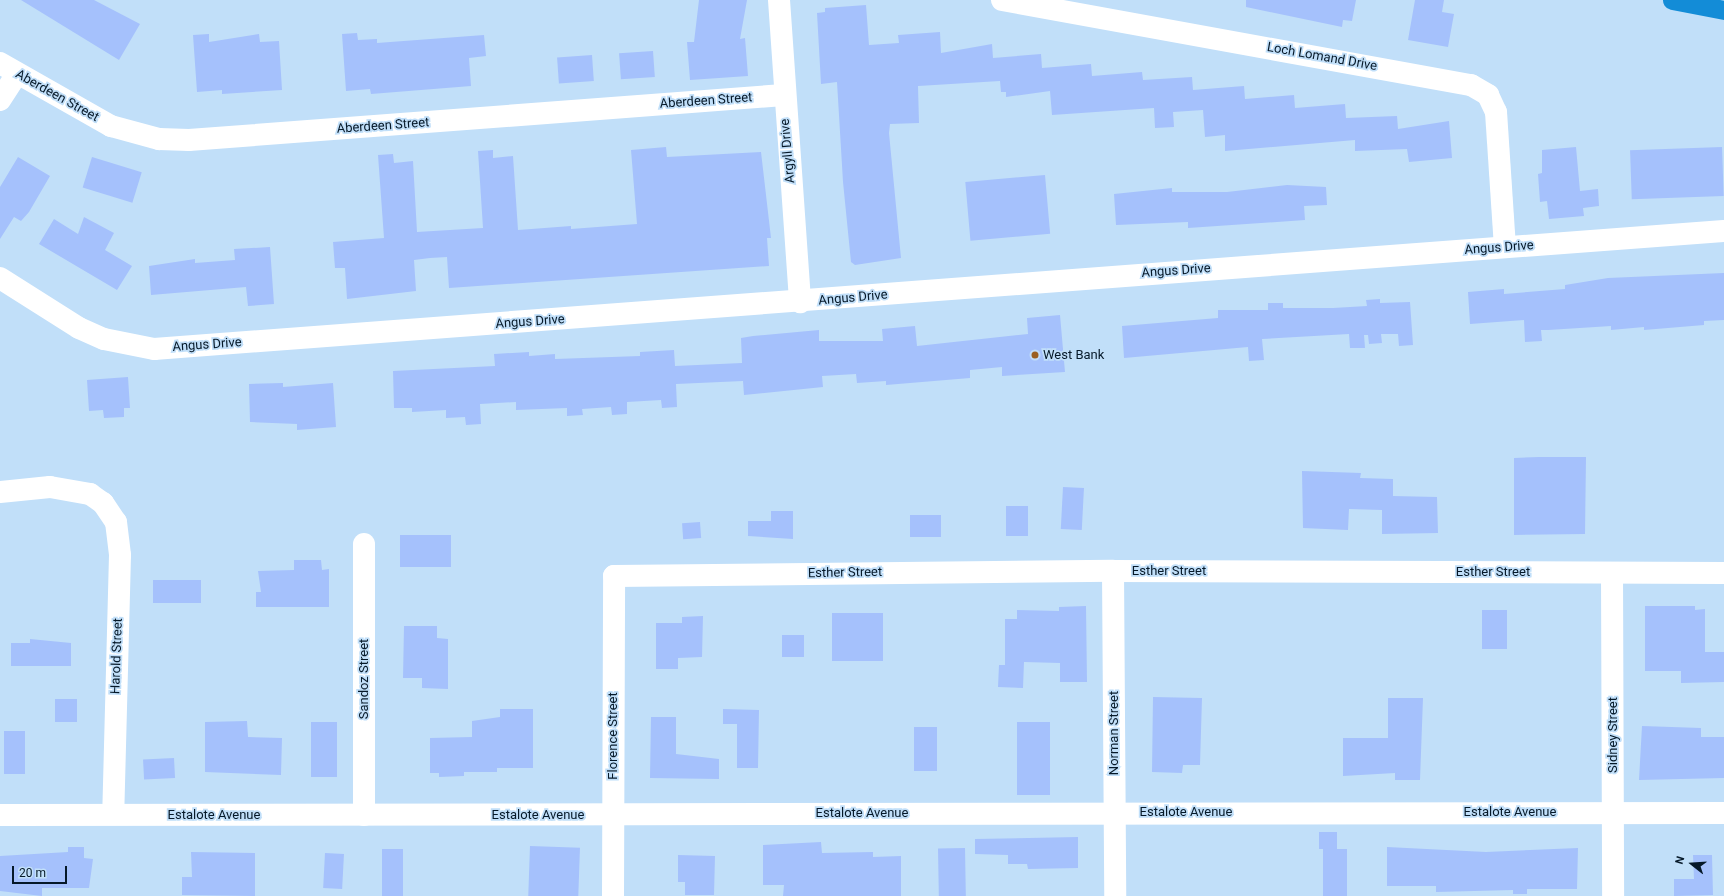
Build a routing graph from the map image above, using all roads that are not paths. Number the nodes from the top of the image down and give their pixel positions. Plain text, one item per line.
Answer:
1 (779, 0) edge
2 (1002, 0) edge
3 (9, 68) edge
4 (783, 96) junction
5 (0, 100) edge
6 (1724, 231) edge
7 (1505, 247) junction
8 (0, 278) edge
9 (800, 302) junction
10 (0, 492) edge
11 (364, 544) dead end
12 (1113, 571) junction
13 (1612, 573) junction
14 (1724, 573) edge
15 (614, 576) joint
16 (1114, 812) junction
17 (1613, 812) junction
18 (1724, 813) edge
19 (113, 814) junction
20 (613, 814) junction
21 (0, 815) edge
22 (364, 815) junction
23 (613, 896) edge
24 (1115, 896) edge
25 (1613, 896) edge

1 - 4 street, Argyll Drive
2 - 7 street, Loch Lomand Drive
3 - 4 street, Aberdeen Street
3 - 5 street
4 - 9 street, Argyll Drive
6 - 7 street, Angus Drive
7 - 9 street, Angus Drive
8 - 9 street, Angus Drive
10 - 19 street, Harold Street
11 - 22 street, Sandoz Street
12 - 13 street, Esther Street
12 - 15 street, Esther Street
12 - 16 street, Norman Street
13 - 14 street, Esther Street
13 - 17 street, Sidney Street
15 - 20 street, Florence Street
16 - 17 street, Estalote Avenue
16 - 20 street, Estalote Avenue
16 - 24 street, Norman Street
17 - 18 street, Estalote Avenue
17 - 25 street, Sidney Street
19 - 21 street, Estalote Avenue
19 - 22 street, Estalote Avenue
20 - 22 street, Estalote Avenue
20 - 23 street, Florence Street

